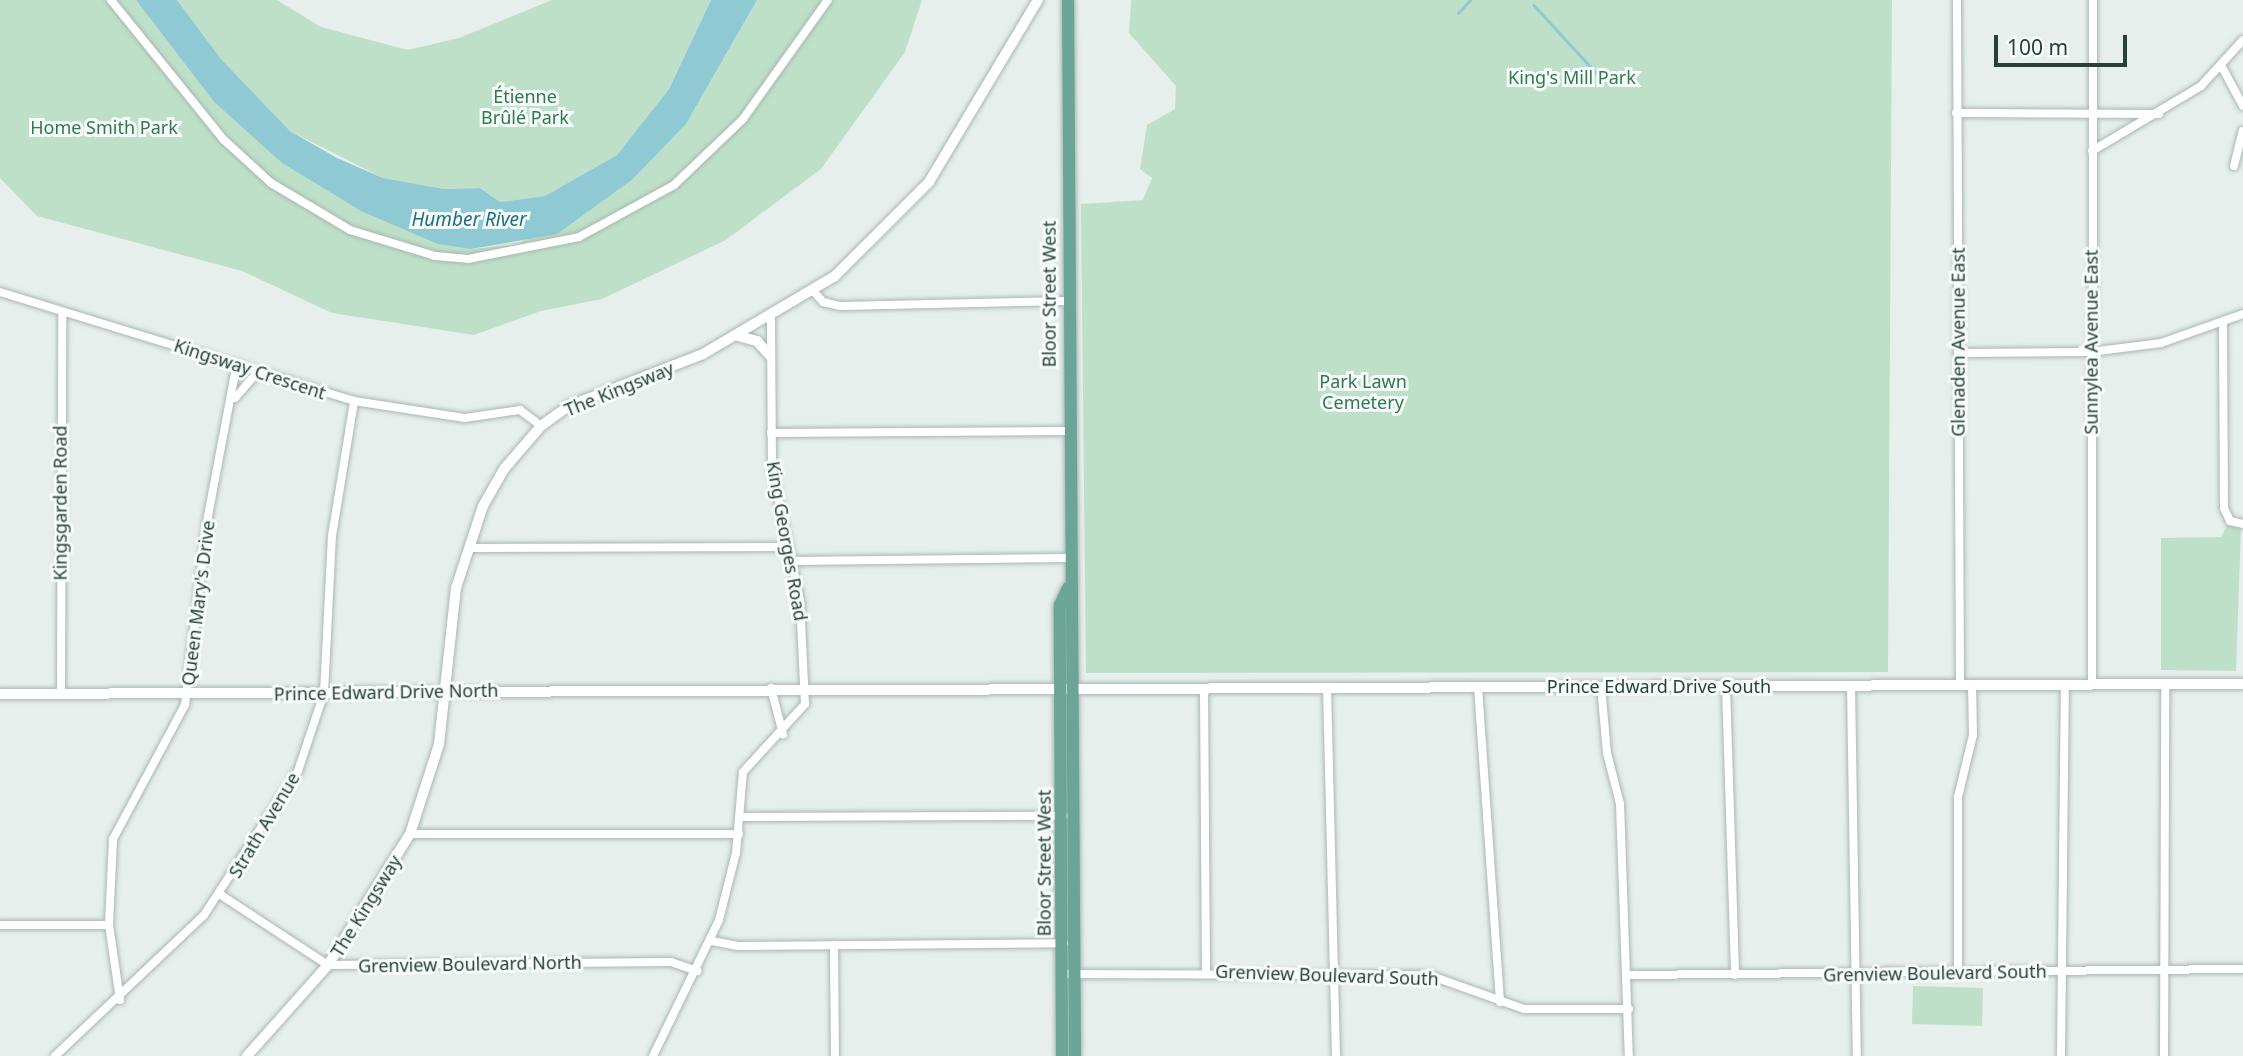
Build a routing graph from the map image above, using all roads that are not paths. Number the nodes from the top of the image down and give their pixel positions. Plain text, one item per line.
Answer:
1 (111, 0) edge
2 (828, 0) edge
3 (1038, 0) edge
4 (1068, 0) edge
5 (1956, 0) edge
6 (2093, 0) edge
7 (2243, 40) edge
8 (2222, 67) junction
9 (2243, 106) edge
10 (1956, 113) junction
11 (2092, 114) junction
12 (2159, 114) junction
13 (2243, 131) edge
14 (2092, 151) junction
15 (2234, 166) dead end
16 (0, 292) edge
17 (815, 293) junction
18 (1066, 300) junction
19 (62, 313) junction
20 (2243, 314) edge
21 (771, 319) junction
22 (2223, 321) junction
23 (738, 336) junction
24 (2090, 352) junction
25 (1958, 353) junction
26 (770, 356) junction
27 (236, 368) junction
28 (256, 374) junction
29 (236, 398) junction
30 (354, 401) junction
31 (541, 426) junction
32 (1066, 431) junction
33 (771, 433) junction
34 (2243, 524) edge
35 (787, 547) junction
36 (468, 548) junction
37 (1067, 558) junction
38 (790, 561) junction
39 (1068, 588) junction
40 (2065, 684) junction
41 (2092, 684) junction
42 (2165, 684) junction
43 (2243, 684) edge
44 (1060, 685) junction
45 (1966, 685) junction
46 (1075, 686) junction
47 (1601, 686) junction
48 (1726, 686) junction
49 (1851, 686) junction
50 (1327, 687) junction
51 (1478, 687) junction
52 (771, 688) junction
53 (806, 688) junction
54 (1204, 688) junction
55 (447, 691) junction
56 (324, 693) junction
57 (0, 694) edge
58 (61, 694) junction
59 (187, 694) junction
60 (783, 734) junction
61 (1068, 816) junction
62 (740, 817) junction
63 (410, 834) junction
64 (739, 834) junction
65 (221, 895) junction
66 (0, 925) edge
67 (109, 925) junction
68 (712, 941) junction
69 (1068, 943) junction
70 (834, 946) junction
71 (328, 965) junction
72 (2243, 969) edge
73 (2165, 970) junction
74 (698, 971) junction
75 (2062, 971) junction
76 (1206, 972) junction
77 (1331, 972) junction
78 (1068, 974) junction
79 (1855, 974) junction
80 (1958, 974) junction
81 (1627, 975) junction
82 (1735, 975) junction
83 (120, 1000) junction
84 (1500, 1002) junction
85 (1629, 1009) junction
86 (55, 1056) edge
87 (247, 1056) edge
88 (653, 1056) edge
89 (835, 1056) edge
90 (1062, 1056) edge
91 (1074, 1056) edge
92 (1336, 1056) edge
93 (1629, 1056) edge
94 (1857, 1056) edge
95 (2061, 1056) edge
96 (2164, 1056) edge

1 - 2 street
3 - 17 street, The Kingsway
4 - 18 main road, Bloor Street West
5 - 10 street, Glenaden Avenue East
6 - 11 street, Sunnylea Avenue East
7 - 8 street
8 - 9 street
8 - 12 street
10 - 11 street
10 - 25 street, Glenaden Avenue East
11 - 12 street
11 - 14 street, Sunnylea Avenue East
12 - 14 street
13 - 15 street
14 - 24 street, Sunnylea Avenue East
16 - 19 street, Kingsway Crescent
17 - 18 street
17 - 21 street, The Kingsway
18 - 32 main road, Bloor Street West
19 - 27 street, Kingsway Crescent
19 - 58 street, Kingsgarden Road
20 - 22 street
21 - 23 street, The Kingsway
21 - 26 street, King Georges Road
22 - 24 street
22 - 34 street
23 - 26 street
23 - 31 street, The Kingsway
24 - 25 street
24 - 41 street, Sunnylea Avenue East
25 - 45 street, Glenaden Avenue East
26 - 33 street, King Georges Road
27 - 28 street, Kingsway Crescent
27 - 29 street, Queen Mary's Drive
28 - 29 street, Queen Mary's Drive
28 - 30 street, Kingsway Crescent
29 - 59 street, Queen Mary's Drive
30 - 31 street, Kingsway Crescent
30 - 56 street, Strath Avenue
31 - 36 street, The Kingsway
32 - 33 street
32 - 37 main road, Bloor Street West
33 - 35 street, King Georges Road
35 - 36 street
35 - 38 street, King Georges Road
36 - 55 street, The Kingsway
37 - 38 street
37 - 39 main road, Bloor Street West
38 - 53 street, King Georges Road
39 - 44 main road, Bloor Street West
39 - 46 main road, Bloor Street West
40 - 41 street, Prince Edward Drive South
40 - 45 street, Prince Edward Drive South
40 - 75 street
41 - 42 street, Prince Edward Drive South
42 - 43 street, Prince Edward Drive South
42 - 73 street
44 - 46 street, Prince Edward Drive South
44 - 53 street, Prince Edward Drive North
44 - 61 main road, Bloor Street West
45 - 49 street, Prince Edward Drive South
45 - 80 street, Glenaden Avenue East
46 - 54 street, Prince Edward Drive South
46 - 61 main road, Bloor Street West
47 - 48 street, Prince Edward Drive South
47 - 51 street, Prince Edward Drive South
47 - 81 street
48 - 49 street, Prince Edward Drive South
48 - 82 street
49 - 79 street
50 - 51 street, Prince Edward Drive South
50 - 54 street, Prince Edward Drive South
50 - 77 street
51 - 84 street
52 - 53 street, Prince Edward Drive North
52 - 55 street, Prince Edward Drive North
52 - 60 street
53 - 60 street, King Georges Road
54 - 76 street
55 - 56 street, Prince Edward Drive North
55 - 63 street, The Kingsway
56 - 59 street, Prince Edward Drive North
56 - 65 street, Strath Avenue
57 - 58 street, Prince Edward Drive North
58 - 59 street, Prince Edward Drive North
59 - 67 street, Queen Mary's Drive
60 - 62 street, King Georges Road
61 - 62 street
61 - 69 main road, Bloor Street West
62 - 64 street, King Georges Road
63 - 64 street
63 - 71 street, The Kingsway
64 - 68 street, King Georges Road
65 - 71 street
65 - 83 street, Strath Avenue
66 - 67 street
67 - 83 street, Queen Mary's Drive
68 - 70 street
68 - 74 street, King Georges Road
69 - 70 street
69 - 78 main road, Bloor Street West
70 - 89 street
71 - 74 street, Grenview Boulevard North
71 - 87 street, The Kingsway
72 - 73 street, Grenview Boulevard South
73 - 75 street, Grenview Boulevard South
73 - 96 street
74 - 88 street, King Georges Road
75 - 80 street, Grenview Boulevard South
75 - 95 street
76 - 77 street, Grenview Boulevard South
76 - 78 street, Grenview Boulevard South
77 - 84 street, Grenview Boulevard South
77 - 92 street
78 - 90 main road, Bloor Street West
78 - 91 main road, Bloor Street West
79 - 80 street, Grenview Boulevard South
79 - 82 street, Grenview Boulevard South
79 - 94 street
81 - 82 street, Grenview Boulevard South
81 - 85 street
83 - 86 street, Strath Avenue
84 - 85 street, Grenview Boulevard South
85 - 93 street

